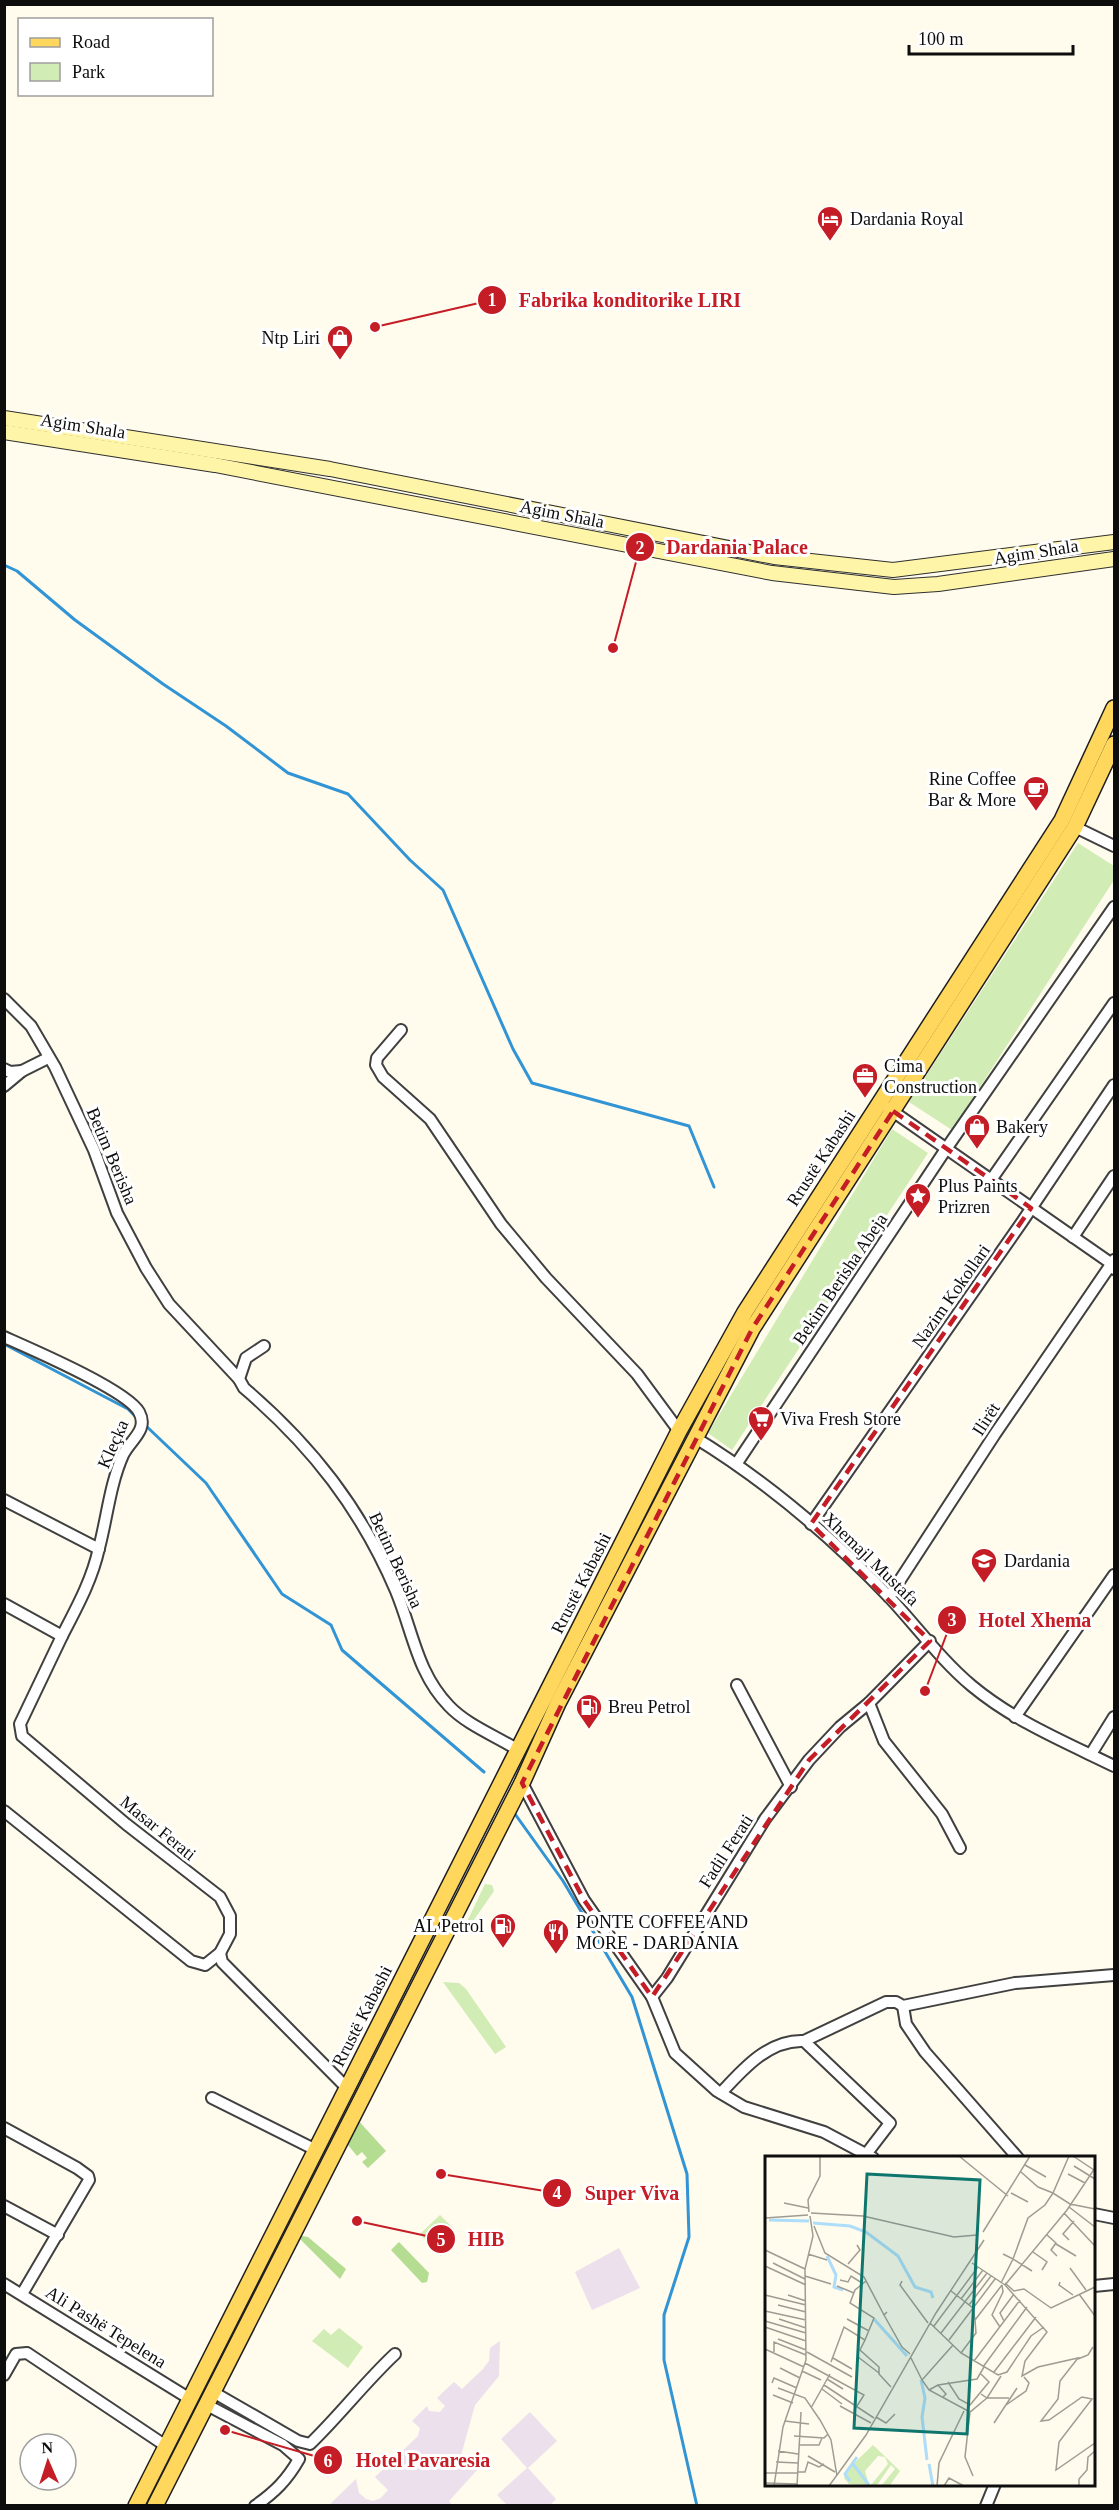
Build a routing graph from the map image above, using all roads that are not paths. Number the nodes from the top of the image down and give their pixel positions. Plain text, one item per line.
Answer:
1 (4, 418) edge
2 (4, 432) edge
3 (1114, 542) edge
4 (1114, 559) edge
5 (1114, 708) edge
6 (1114, 744) edge
7 (1075, 827) junction
8 (1114, 846) edge
9 (1114, 906) edge
10 (4, 999) edge
11 (1114, 1003) edge
12 (400, 1030) dead end
13 (48, 1058) junction
14 (4, 1069) edge
15 (22, 1071) junction
16 (1114, 1085) edge
17 (4, 1086) edge
18 (879, 1102) junction
19 (893, 1110) junction
20 (946, 1149) junction
21 (1114, 1176) edge
22 (991, 1180) junction
23 (1031, 1208) junction
24 (1073, 1237) junction
25 (1114, 1265) edge
26 (4, 1337) edge
27 (264, 1346) dead end
28 (238, 1379) junction
29 (679, 1431) junction
30 (694, 1437) junction
31 (737, 1463) junction
32 (4, 1500) edge
33 (811, 1524) junction
34 (99, 1549) junction
35 (1114, 1575) edge
36 (889, 1597) junction
37 (4, 1604) edge
38 (62, 1636) junction
39 (930, 1641) junction
40 (737, 1685) dead end
41 (869, 1703) junction
42 (1015, 1717) junction
43 (1114, 1717) edge
44 (518, 1750) junction
45 (1091, 1754) junction
46 (1114, 1766) edge
47 (522, 1783) junction
48 (791, 1787) junction
49 (4, 1811) edge
50 (960, 1848) dead end
51 (220, 1953) junction
52 (1114, 1975) edge
53 (652, 1997) junction
54 (903, 2006) junction
55 (804, 2041) junction
56 (348, 2088) junction
57 (721, 2093) junction
58 (212, 2098) dead end
59 (4, 2128) edge
60 (316, 2150) junction
61 (870, 2155) edge
62 (1017, 2156) edge
63 (4, 2206) edge
64 (1095, 2214) edge
65 (1114, 2218) edge
66 (58, 2235) junction
67 (4, 2284) edge
68 (1114, 2284) edge
69 (1095, 2286) edge
70 (22, 2294) junction
71 (395, 2354) dead end
72 (4, 2375) edge
73 (210, 2398) junction
74 (190, 2399) junction
75 (166, 2446) junction
76 (994, 2486) edge
77 (136, 2505) edge
78 (155, 2505) edge
79 (255, 2505) edge
80 (986, 2505) edge

1 - 3 main road, Agim Shala
2 - 4 main road, Agim Shala
5 - 18 main road, Rrustë Kabashi
6 - 7 main road, Rrustë Kabashi
7 - 8 street
7 - 19 main road, Rrustë Kabashi
9 - 20 street, Bekim Berisha Abeja
10 - 13 street, Betim Berisha
11 - 22 street
12 - 29 street
13 - 15 street
13 - 28 street, Betim Berisha
14 - 15 street
15 - 17 street
16 - 23 street, Nazim Kokollari
18 - 19 street
18 - 29 main road, Rrustë Kabashi
19 - 20 street
19 - 30 main road, Rrustë Kabashi
20 - 22 street
20 - 31 street, Bekim Berisha Abeja
21 - 24 street
22 - 23 street
23 - 24 street
23 - 33 street, Nazim Kokollari
24 - 25 street
25 - 36 street, Ilirët
26 - 34 street, Kleçka
27 - 28 street
28 - 44 street, Betim Berisha
29 - 44 main road, Rrustë Kabashi
30 - 31 street, Xhemajl Mustafa
30 - 47 main road, Rrustë Kabashi
31 - 33 street, Xhemajl Mustafa
32 - 34 street
33 - 36 street, Xhemajl Mustafa
34 - 38 street, Kleçka
35 - 42 street
36 - 39 street, Xhemajl Mustafa
37 - 38 street
38 - 51 street, Masar Ferati
39 - 41 street, Fadil Ferati
39 - 42 street, Xhemajl Mustafa
40 - 48 street
41 - 48 street, Fadil Ferati
41 - 50 street
42 - 45 street, Xhemajl Mustafa
43 - 45 street
44 - 56 main road, Rrustë Kabashi
45 - 46 street, Xhemajl Mustafa
47 - 53 street
47 - 73 main road, Rrustë Kabashi
48 - 53 street, Fadil Ferati
49 - 51 street
51 - 56 street
52 - 54 street
53 - 57 street
54 - 55 street
54 - 62 street
55 - 57 street
55 - 61 street
56 - 60 main road, Rrustë Kabashi
57 - 61 street
58 - 60 street
59 - 66 street
60 - 74 main road, Rrustë Kabashi
63 - 66 street
64 - 65 street
66 - 70 street
67 - 70 street, Ali Pashë Tepelena
68 - 69 street
70 - 74 street, Ali Pashë Tepelena
71 - 73 street
72 - 75 street
73 - 78 main road, Rrustë Kabashi
73 - 79 street
74 - 75 main road, Rrustë Kabashi
75 - 77 main road, Rrustë Kabashi
76 - 80 street

